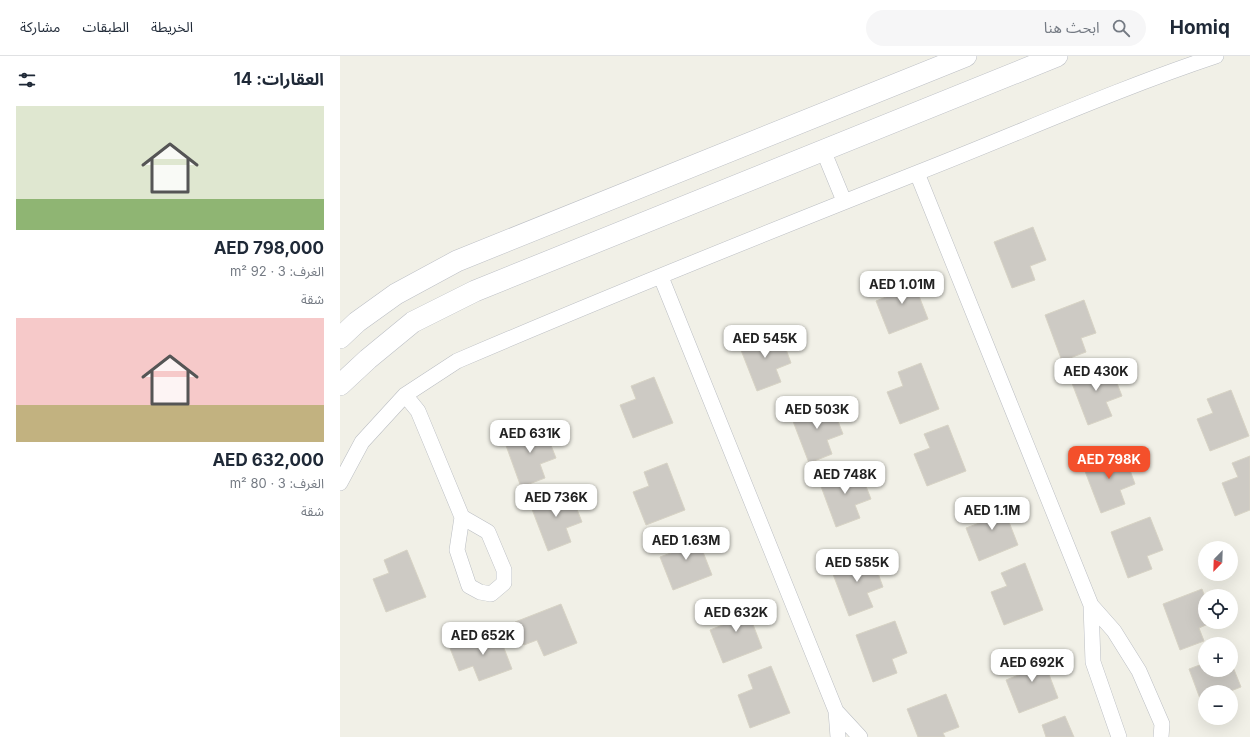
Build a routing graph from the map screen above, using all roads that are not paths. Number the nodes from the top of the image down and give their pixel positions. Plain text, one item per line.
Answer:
1 (966, 56) edge
2 (1057, 56) edge
3 (1216, 56) edge
4 (823, 150) junction
5 (917, 173) junction
6 (844, 201) junction
7 (661, 277) junction
8 (340, 338) edge
9 (340, 385) edge
10 (405, 395) junction
11 (340, 483) edge
12 (462, 517) junction
13 (1091, 606) junction
14 (836, 711) junction
15 (838, 737) edge
16 (860, 737) edge
17 (1119, 737) edge
18 (1162, 737) edge

1 - 8 main road
2 - 4 main road
3 - 5 street
4 - 6 street
4 - 9 main road
5 - 6 street
5 - 13 street
6 - 7 street
7 - 10 street
7 - 14 street
10 - 11 street
10 - 12 street
12 - 12 street
13 - 17 street
13 - 18 street
14 - 15 street
14 - 16 street

